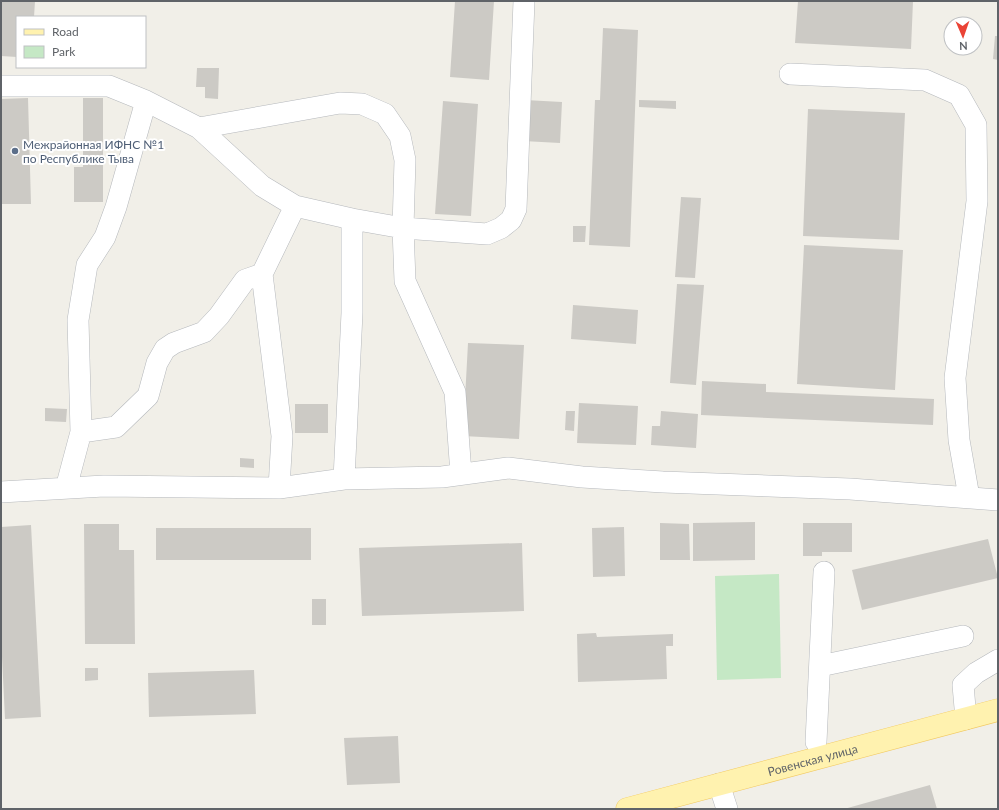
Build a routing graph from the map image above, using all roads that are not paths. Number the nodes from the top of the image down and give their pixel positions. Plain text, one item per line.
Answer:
1 (524, 1) edge
2 (790, 74) dead end
3 (1, 86) edge
4 (146, 101) junction
5 (199, 128) junction
6 (295, 206) junction
7 (352, 219) junction
8 (403, 228) junction
9 (262, 274) junction
10 (81, 432) junction
11 (461, 474) junction
12 (344, 479) junction
13 (66, 488) junction
14 (279, 488) junction
15 (1, 492) edge
16 (969, 497) junction
17 (998, 500) edge
18 (824, 572) dead end
19 (963, 636) dead end
20 (998, 660) edge
21 (820, 666) junction
22 (998, 710) edge
23 (966, 719) junction
24 (816, 742) dead end
25 (719, 784) junction
26 (627, 809) edge
27 (727, 809) edge

1 - 8 lane
2 - 16 lane
3 - 4 lane
4 - 5 lane
4 - 10 lane
5 - 6 lane
5 - 8 lane
6 - 7 lane
6 - 9 lane
7 - 8 lane
7 - 12 lane
8 - 11 lane
9 - 10 lane
9 - 14 lane
10 - 13 lane
11 - 12 lane
11 - 16 lane
12 - 14 lane
13 - 14 lane
13 - 15 lane
16 - 17 lane
18 - 21 lane
19 - 21 lane
20 - 23 lane
21 - 24 lane
22 - 23 main road, Ровенская улица
23 - 25 main road, Ровенская улица
25 - 26 main road, Ровенская улица
25 - 27 lane

